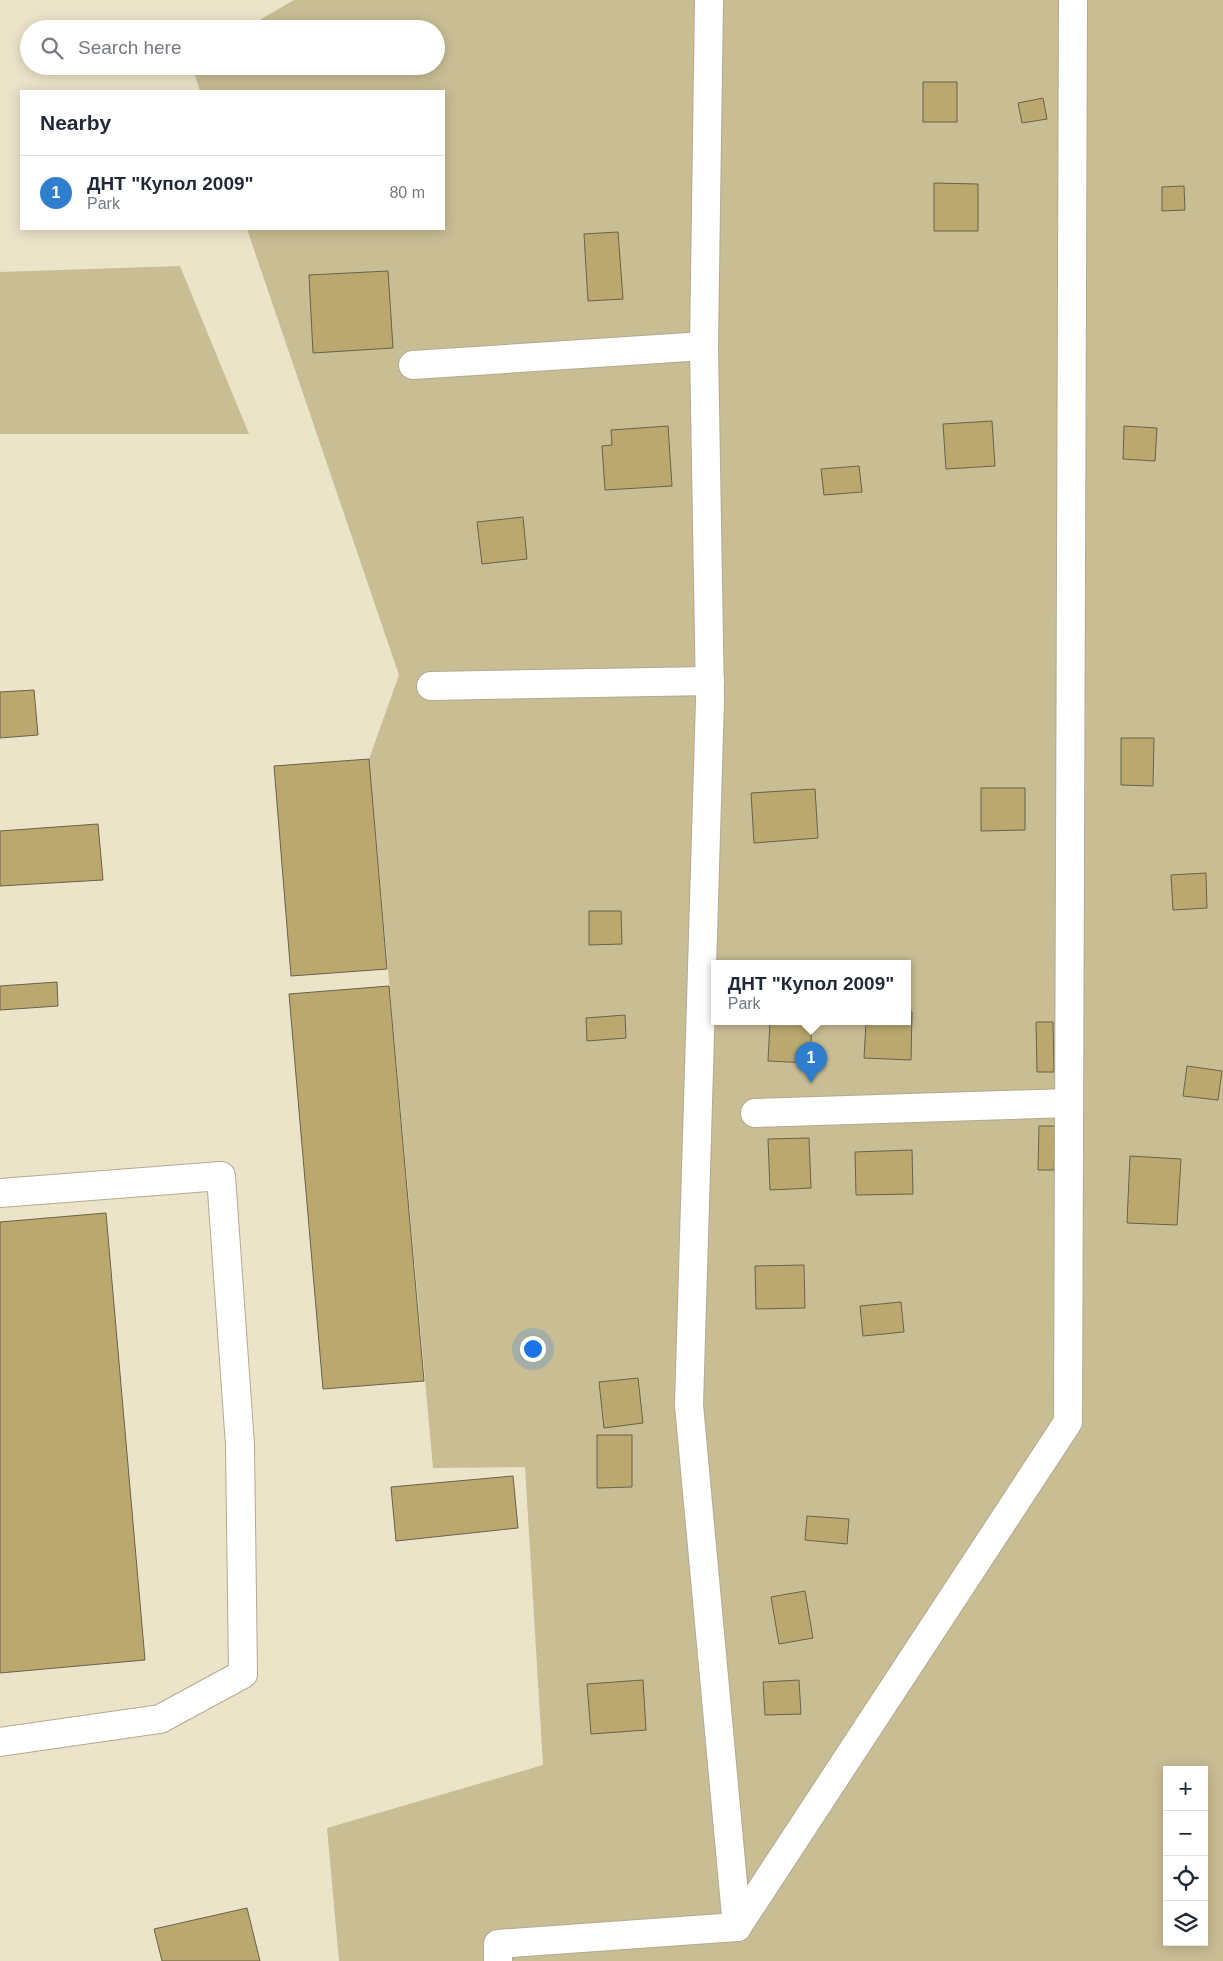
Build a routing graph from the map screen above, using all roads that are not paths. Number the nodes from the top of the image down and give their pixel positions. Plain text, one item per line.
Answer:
1 (710, 0) edge
2 (1073, 0) edge
3 (704, 346) junction
4 (413, 365) dead end
5 (710, 681) junction
6 (431, 686) dead end
7 (1069, 1103) junction
8 (755, 1113) dead end
9 (0, 1193) edge
10 (0, 1742) edge
11 (737, 1927) junction
12 (498, 1961) edge

1 - 3 lane
2 - 7 lane
3 - 4 lane
3 - 5 lane
5 - 6 lane
5 - 11 lane
7 - 8 lane
7 - 11 lane
9 - 10 lane
11 - 12 lane

